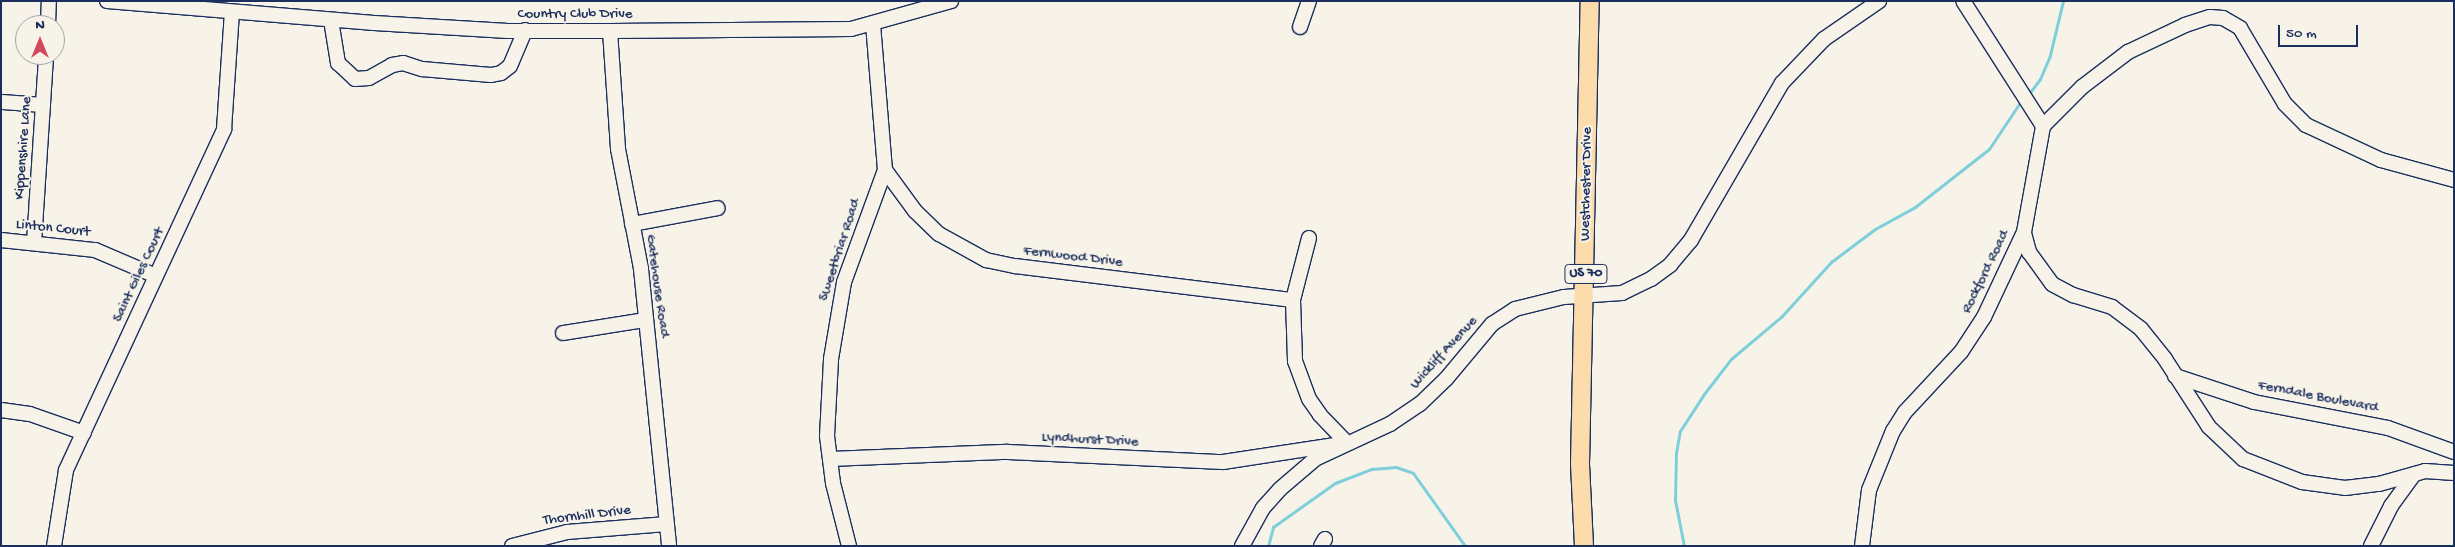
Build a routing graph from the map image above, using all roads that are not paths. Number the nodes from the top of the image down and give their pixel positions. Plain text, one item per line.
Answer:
1 (49, 1) edge
2 (107, 1) edge
3 (951, 1) edge
4 (1309, 1) edge
5 (1590, 1) edge
6 (1880, 1) edge
7 (1963, 1) edge
8 (232, 12) junction
9 (48, 15) edge
10 (330, 20) junction
11 (873, 24) junction
12 (1300, 27) dead end
13 (525, 30) junction
14 (610, 31) junction
15 (45, 65) edge
16 (1, 102) edge
17 (43, 105) junction
18 (2043, 126) junction
19 (886, 170) junction
20 (2454, 180) edge
21 (718, 208) dead end
22 (632, 224) junction
23 (2024, 232) junction
24 (1309, 238) dead end
25 (1, 240) edge
26 (34, 243) junction
27 (156, 276) junction
28 (1586, 295) junction
29 (1293, 300) junction
30 (645, 320) junction
31 (563, 332) dead end
32 (2175, 376) junction
33 (1, 410) edge
34 (84, 433) junction
35 (1347, 443) junction
36 (2454, 452) edge
37 (830, 459) junction
38 (2454, 473) edge
39 (2414, 474) junction
40 (667, 524) junction
41 (54, 546) edge
42 (512, 546) edge
43 (669, 546) edge
44 (849, 546) edge
45 (1242, 546) edge
46 (1584, 546) edge
47 (1862, 546) edge
48 (2371, 546) edge

1 - 9 street
2 - 8 street, Country Club Drive
3 - 11 street, Country Club Drive
4 - 12 street
5 - 28 main road, Westchester Drive / US 70
6 - 28 street, Wickliff Avenue
7 - 18 street
8 - 10 street, Country Club Drive
8 - 27 street, Saint Giles Court
10 - 13 street, Country Club Drive
10 - 13 street
11 - 14 street, Country Club Drive
11 - 19 street, Sweetbriar Road
13 - 14 street, Country Club Drive
14 - 22 street, Gatehouse Road
15 - 17 street, Kippenshire Lane
16 - 17 street
17 - 26 street, Kippenshire Lane
18 - 20 street
18 - 23 street, Rockford Road
19 - 29 street, Fernwood Drive
19 - 37 street, Sweetbriar Road
21 - 22 street
22 - 30 street, Gatehouse Road
23 - 32 street
23 - 47 street, Rockford Road
24 - 29 street
25 - 26 street, Linton Court
26 - 27 street, Linton Court
27 - 34 street, Saint Giles Court
28 - 35 street, Wickliff Avenue
28 - 46 main road, Westchester Drive / US 70
29 - 35 street
30 - 31 street
30 - 40 street, Gatehouse Road
32 - 36 street, Ferndale Boulevard
32 - 39 street
33 - 34 street
34 - 41 street, Saint Giles Court
35 - 37 street, Lyndhurst Drive
35 - 45 street, Wickliff Avenue
37 - 44 street, Sweetbriar Road
38 - 39 street
39 - 48 street
40 - 42 street, Thornhill Drive
40 - 43 street, Gatehouse Road

